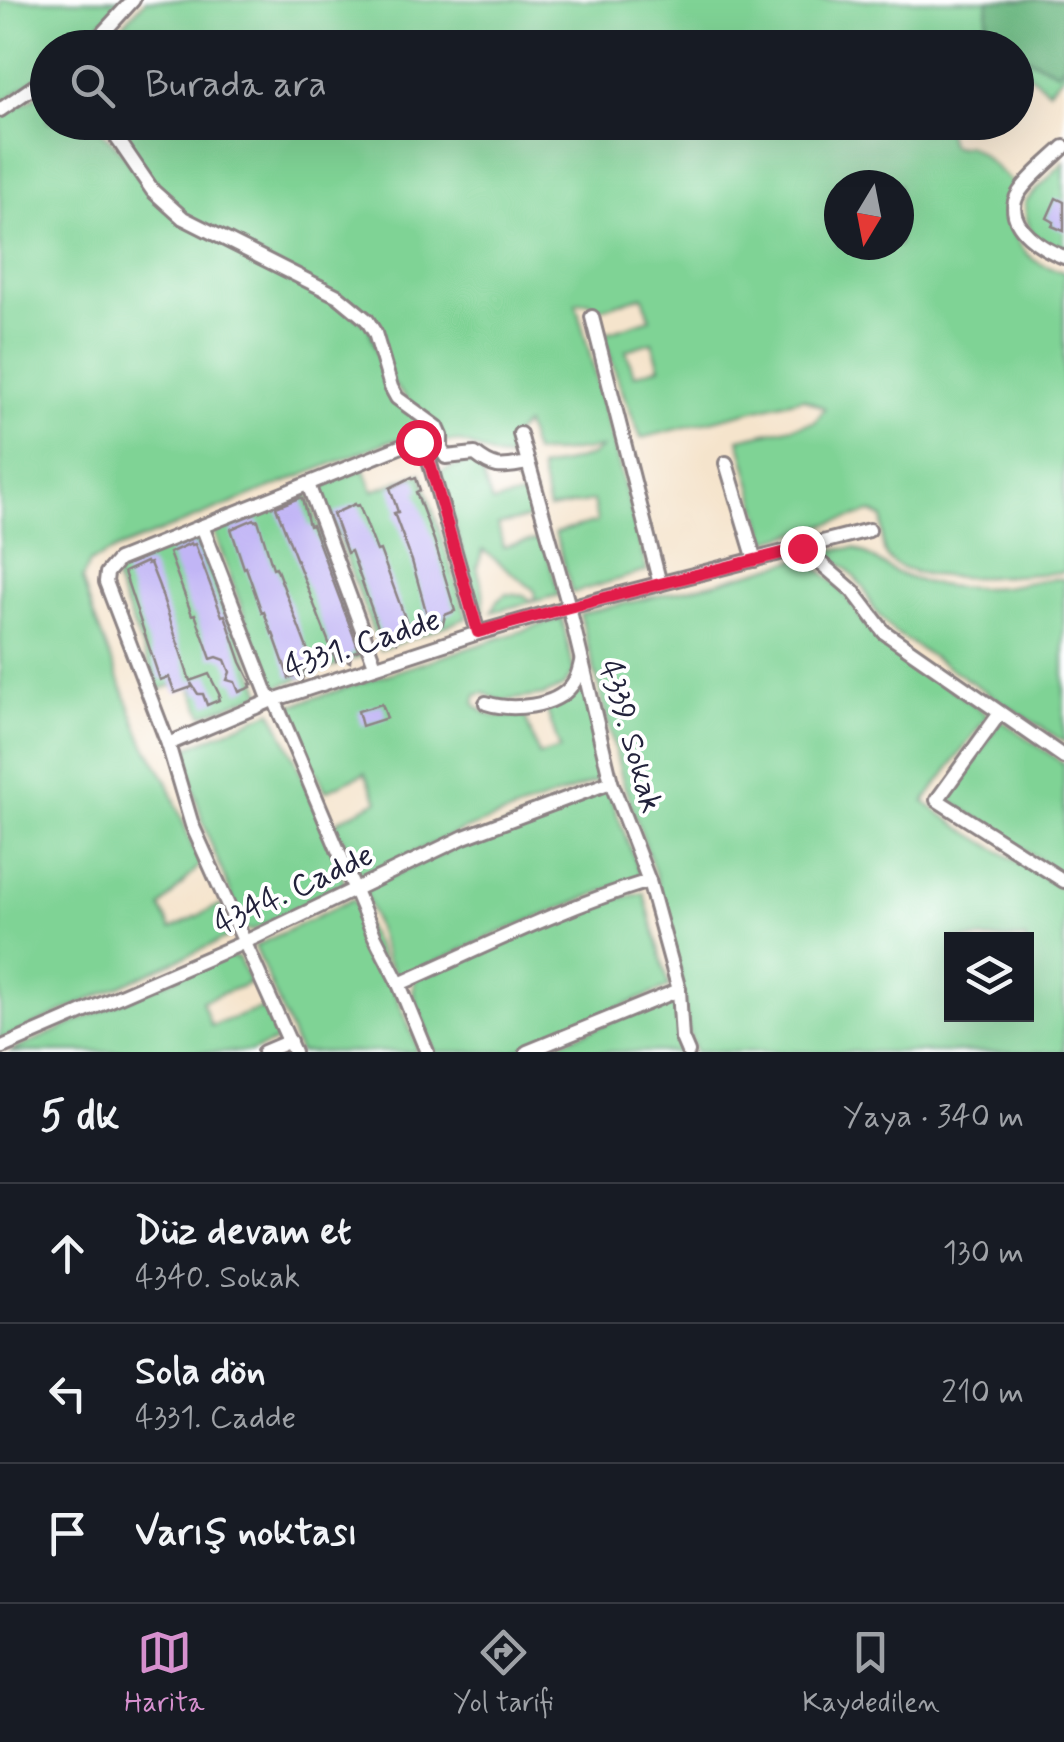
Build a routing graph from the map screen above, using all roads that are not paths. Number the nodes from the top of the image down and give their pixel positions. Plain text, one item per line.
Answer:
1 (133, 0) edge
2 (109, 30) edge
3 (30, 90) edge
4 (0, 110) edge
5 (119, 140) edge
6 (1064, 147) edge
7 (1064, 257) edge
8 (592, 317) dead end
9 (520, 434) dead end
10 (528, 463) junction
11 (726, 463) dead end
12 (308, 484) junction
13 (202, 526) junction
14 (869, 530) dead end
15 (802, 548) junction
16 (755, 560) junction
17 (660, 584) junction
18 (569, 607) junction
19 (478, 632) junction
20 (582, 660) junction
21 (375, 665) junction
22 (272, 700) junction
23 (486, 703) dead end
24 (1000, 712) junction
25 (168, 744) junction
26 (1064, 757) edge
27 (611, 782) junction
28 (649, 881) junction
29 (1064, 881) edge
30 (355, 889) junction
31 (246, 942) junction
32 (399, 984) junction
33 (679, 990) junction
34 (292, 1047) edge
35 (0, 1048) edge
36 (264, 1052) edge
37 (427, 1052) edge
38 (528, 1052) edge
39 (688, 1052) edge

1 - 2 street
3 - 4 street
5 - 10 street
6 - 7 street
8 - 17 street
9 - 10 street, 4339. Sokak
10 - 18 street, 4339. Sokak
11 - 16 street
12 - 13 street
12 - 19 street
12 - 21 street
13 - 22 street
13 - 25 street
14 - 15 street, 4331. Cadde
15 - 16 street, 4331. Cadde
15 - 24 street
16 - 17 street, 4331. Cadde
17 - 18 street, 4331. Cadde
18 - 19 street, 4331. Cadde
18 - 20 street, 4339. Sokak
19 - 21 street, 4331. Cadde
20 - 23 street
20 - 27 street, 4339. Sokak
21 - 22 street, 4331. Cadde
22 - 25 street, 4331. Cadde
22 - 30 street
24 - 26 street
24 - 29 street
25 - 31 street
27 - 28 street, 4339. Sokak
27 - 30 street, 4344. Cadde
28 - 32 street
28 - 33 street, 4339. Sokak
30 - 31 street, 4344. Cadde
30 - 32 street
31 - 34 street
31 - 35 street, 4344. Cadde
32 - 37 street
33 - 38 street
33 - 39 street, 4339. Sokak
34 - 36 street

